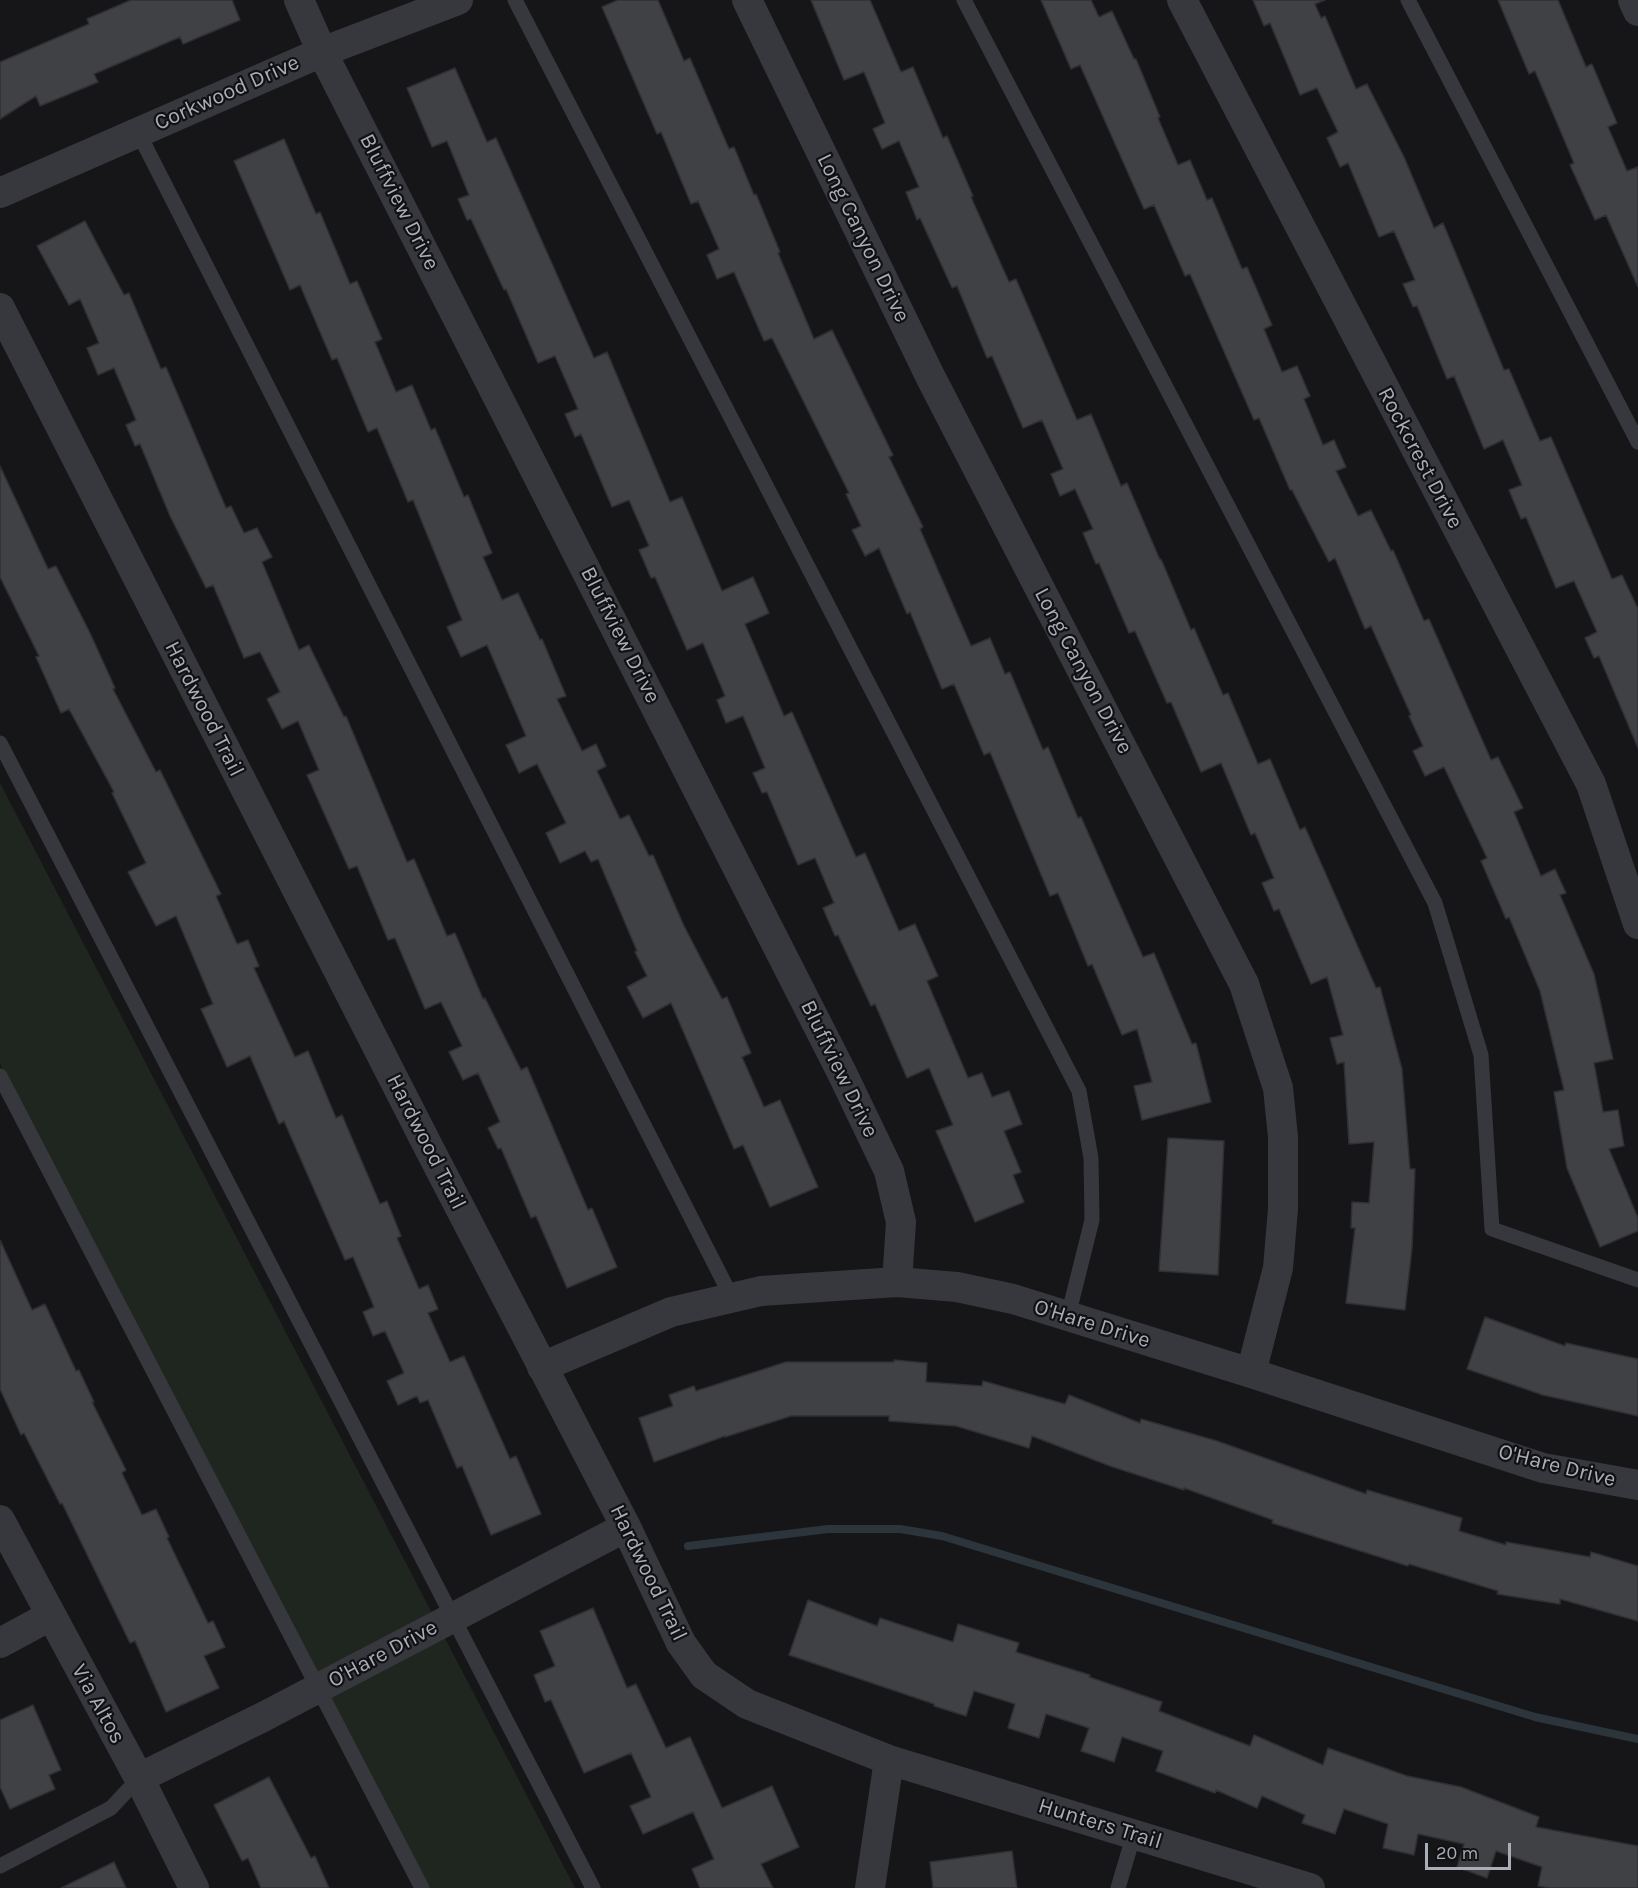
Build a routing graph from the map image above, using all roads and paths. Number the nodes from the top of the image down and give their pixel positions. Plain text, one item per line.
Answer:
1 (300, 0) edge
2 (458, 0) edge
3 (515, 0) edge
4 (747, 0) edge
5 (964, 0) edge
6 (1182, 0) edge
7 (1408, 0) edge
8 (1633, 0) edge
9 (1638, 10) edge
10 (322, 52) junction
11 (138, 132) junction
12 (0, 193) edge
13 (0, 308) edge
14 (1638, 442) edge
15 (0, 743) edge
16 (1638, 924) edge
17 (0, 1076) edge
18 (1638, 1280) edge
19 (897, 1282) junction
20 (732, 1298) junction
21 (1068, 1316) junction
22 (542, 1367) junction
23 (1251, 1372) junction
24 (1638, 1485) edge
25 (0, 1520) edge
26 (626, 1527) junction
27 (50, 1616) junction
28 (452, 1618) junction
29 (0, 1643) edge
30 (318, 1688) junction
31 (889, 1760) junction
32 (139, 1778) junction
33 (1134, 1834) junction
34 (0, 1866) edge
35 (194, 1888) edge
36 (422, 1888) edge
37 (593, 1888) edge
38 (870, 1888) edge
39 (1118, 1888) edge
40 (1310, 1888) edge

1 - 10 street, Bluffview Drive
2 - 10 street, Corkwood Drive
3 - 21 lane
4 - 23 street, Long Canyon Drive
5 - 18 lane
6 - 16 street, Rockcrest Drive
7 - 14 lane
8 - 9 street
10 - 11 street, Corkwood Drive
10 - 19 street, Bluffview Drive
11 - 12 street, Corkwood Drive
11 - 20 lane
13 - 22 street, Hardwood Trail
15 - 28 lane
17 - 30 lane
19 - 20 street, O'Hare Drive
19 - 21 street, O'Hare Drive
20 - 22 street, O'Hare Drive
21 - 23 street, O'Hare Drive
22 - 26 street, Hardwood Trail
23 - 24 street, O'Hare Drive
25 - 27 street, Via Altos
26 - 28 street, O'Hare Drive
26 - 31 street, Hardwood Trail
27 - 29 street
27 - 32 street, Via Altos
28 - 30 street, O'Hare Drive
28 - 37 lane
30 - 32 street, O'Hare Drive
30 - 36 lane
31 - 33 street, Hunters Trail
31 - 38 street
32 - 34 lane
32 - 35 street, Via Altos
33 - 39 lane
33 - 40 street, Hunters Trail

